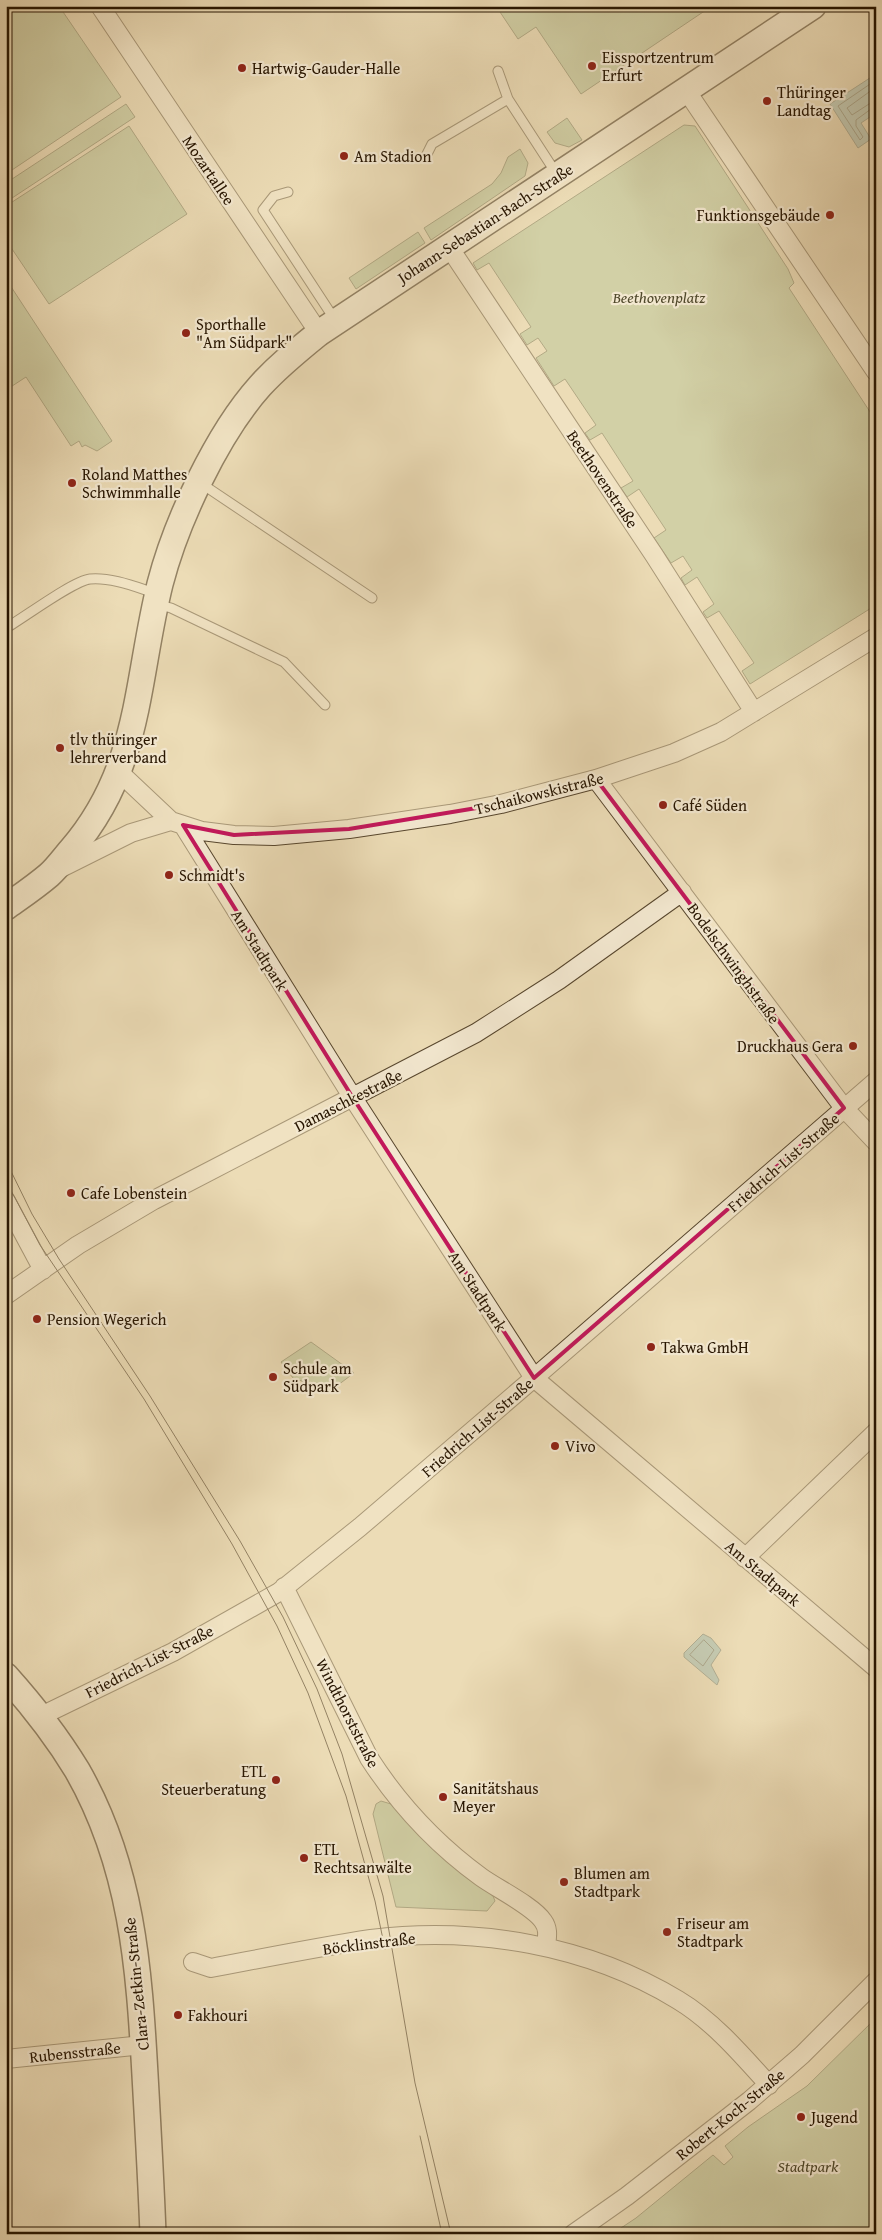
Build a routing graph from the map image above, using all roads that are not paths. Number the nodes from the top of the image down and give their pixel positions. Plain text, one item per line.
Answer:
1 (100, 6) edge
2 (813, 6) edge
3 (498, 71) dead end
4 (686, 90) junction
5 (508, 99) junction
6 (427, 154) dead end
7 (558, 176) junction
8 (288, 192) dead end
9 (449, 247) junction
10 (328, 328) junction
11 (876, 372) edge
12 (199, 482) junction
13 (372, 598) dead end
14 (157, 599) junction
15 (6, 628) edge
16 (876, 636) edge
17 (325, 705) dead end
18 (754, 712) junction
19 (119, 772) junction
20 (596, 779) junction
21 (177, 823) junction
22 (50, 874) junction
23 (682, 892) junction
24 (6, 907) edge
25 (876, 1081) edge
26 (352, 1098) junction
27 (844, 1108) junction
28 (876, 1142) edge
29 (6, 1201) edge
30 (43, 1270) junction
31 (6, 1295) edge
32 (534, 1378) junction
33 (876, 1432) edge
34 (745, 1558) junction
35 (284, 1587) junction
36 (876, 1668) edge
37 (6, 1676) edge
38 (39, 1717) junction
39 (546, 1947) junction
40 (193, 1962) dead end
41 (876, 1982) edge
42 (143, 2046) junction
43 (6, 2059) edge
44 (768, 2085) junction
45 (153, 2234) edge
46 (573, 2234) edge

1 - 10 street, Mozartallee
2 - 4 street, Johann-Sebastian-Bach-Straße
3 - 5 lane
4 - 7 street, Johann-Sebastian-Bach-Straße
4 - 11 street
5 - 6 lane
5 - 7 lane
7 - 9 street, Johann-Sebastian-Bach-Straße
8 - 10 lane
9 - 10 street, Johann-Sebastian-Bach-Straße
9 - 18 street, Beethovenstraße
10 - 12 street, Johann-Sebastian-Bach-Straße
12 - 13 lane
12 - 14 street, Johann-Sebastian-Bach-Straße
14 - 15 lane
14 - 17 lane
14 - 19 street, Johann-Sebastian-Bach-Straße
16 - 18 street, Tschaikowskistraße
18 - 20 street, Tschaikowskistraße
19 - 21 street, Tschaikowskistraße
19 - 22 street
20 - 21 street, Tschaikowskistraße
20 - 23 street, Bodelschwinghstraße
21 - 22 street
21 - 26 street, Am Stadtpark
22 - 24 street
23 - 26 street, Damaschkestraße
23 - 27 street, Bodelschwinghstraße
25 - 27 street, Friedrich-List-Straße
26 - 30 street, Damaschkestraße
26 - 32 street, Am Stadtpark
27 - 28 street, Bodelschwinghstraße
27 - 32 street, Friedrich-List-Straße
29 - 30 street
30 - 31 street, Damaschkestraße
32 - 34 street, Am Stadtpark
32 - 35 street, Friedrich-List-Straße
33 - 34 street
34 - 36 street, Am Stadtpark
35 - 38 street, Friedrich-List-Straße
35 - 39 street, Windthorststraße
37 - 38 street, Clara-Zetkin-Straße
38 - 42 street, Clara-Zetkin-Straße
39 - 40 street, Böcklinstraße
39 - 44 street, Böcklinstraße
41 - 44 street, Robert-Koch-Straße
42 - 43 street, Rubensstraße
42 - 45 street, Clara-Zetkin-Straße
44 - 46 street, Robert-Koch-Straße

